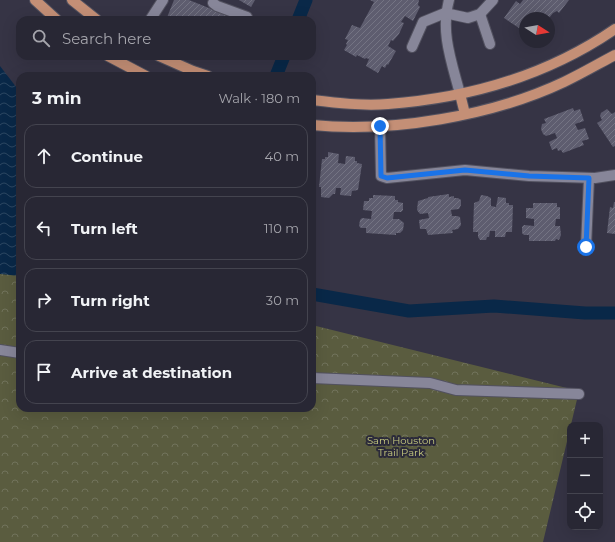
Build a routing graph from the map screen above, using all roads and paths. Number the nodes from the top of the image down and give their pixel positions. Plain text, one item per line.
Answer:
1 (35, 0) edge
2 (72, 0) edge
3 (163, 0) edge
4 (449, 0) edge
5 (493, 0) edge
6 (211, 1) edge
7 (445, 13) junction
8 (480, 14) junction
9 (52, 16) edge
10 (92, 16) edge
11 (153, 16) edge
12 (244, 16) edge
13 (615, 29) edge
14 (490, 44) dead end
15 (412, 47) dead end
16 (615, 55) edge
17 (116, 60) edge
18 (168, 60) edge
19 (138, 72) edge
20 (195, 72) edge
21 (460, 94) junction
22 (317, 101) edge
23 (465, 114) junction
24 (316, 125) edge
25 (380, 126) junction
26 (615, 176) edge
27 (589, 178) junction
28 (586, 247) dead end
29 (0, 350) edge
30 (16, 352) edge
31 (316, 378) edge
32 (579, 394) dead end

1 - 9 main road
2 - 10 main road
3 - 11 lane
4 - 7 lane
5 - 8 lane
6 - 12 lane
7 - 8 lane
7 - 15 lane
7 - 21 lane
8 - 14 lane
13 - 21 main road
16 - 23 main road
17 - 19 main road
18 - 20 main road
21 - 22 main road
21 - 23 main road
23 - 25 main road
24 - 25 main road
25 - 27 lane
26 - 27 lane
27 - 28 lane
29 - 30 lane
31 - 32 lane

